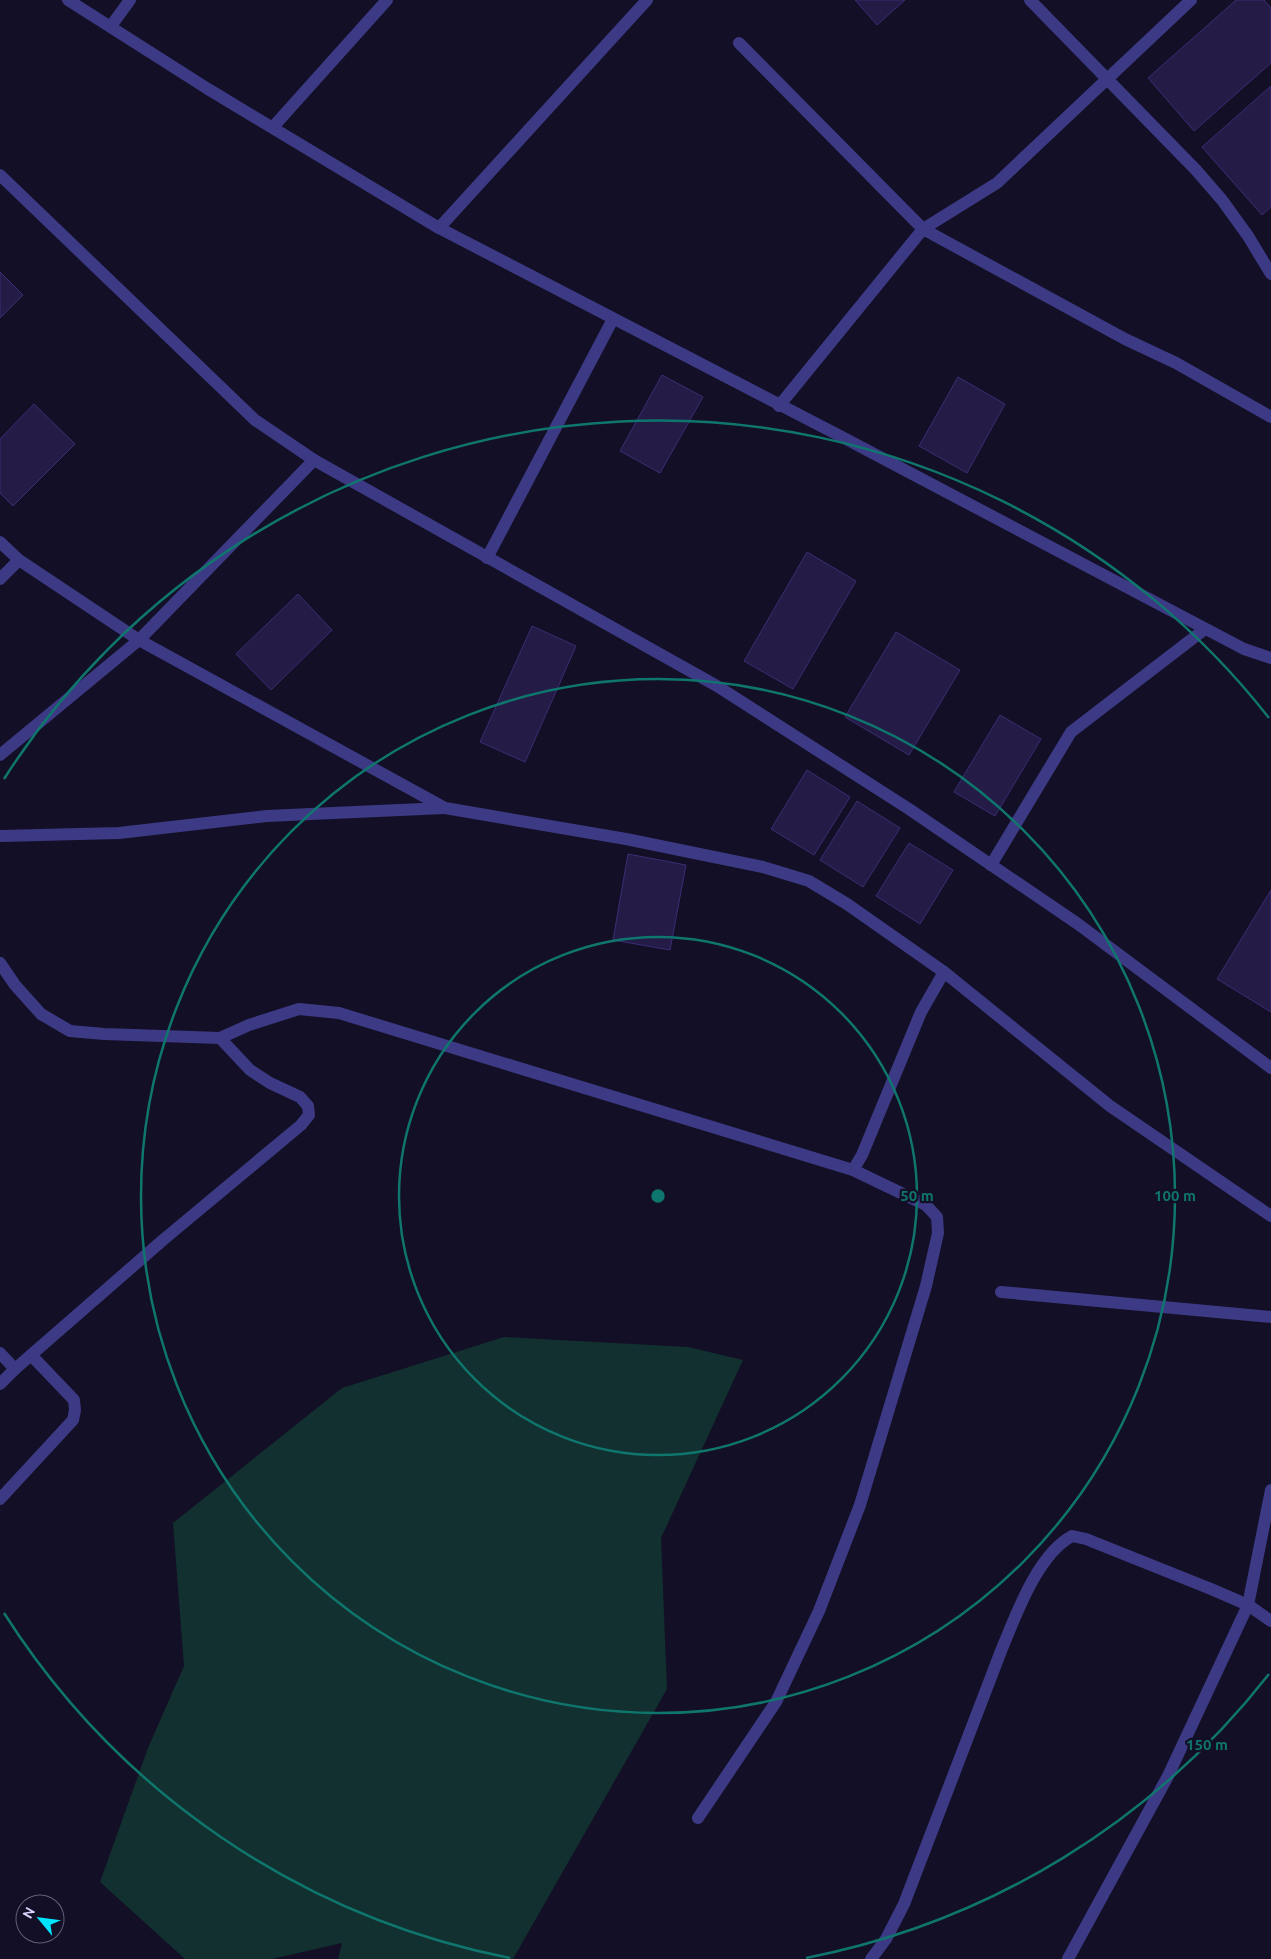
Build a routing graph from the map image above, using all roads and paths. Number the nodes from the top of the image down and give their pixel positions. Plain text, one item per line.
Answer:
1 (68, 0) edge
2 (130, 0) edge
3 (386, 0) edge
4 (647, 0) edge
5 (1030, 0) edge
6 (1191, 0) edge
7 (110, 26) junction
8 (739, 43) dead end
9 (1108, 80) junction
10 (273, 127) junction
11 (0, 175) edge
12 (439, 228) junction
13 (923, 229) junction
14 (1271, 274) edge
15 (613, 319) junction
16 (779, 406) junction
17 (1271, 417) edge
18 (314, 460) junction
19 (0, 542) edge
20 (487, 558) junction
21 (19, 560) junction
22 (0, 579) edge
23 (1205, 629) junction
24 (139, 640) junction
25 (1271, 658) edge
26 (0, 755) edge
27 (445, 808) junction
28 (0, 836) edge
29 (990, 865) junction
30 (0, 963) edge
31 (944, 972) junction
32 (220, 1038) junction
33 (1271, 1068) edge
34 (853, 1170) junction
35 (1271, 1216) edge
36 (1001, 1292) dead end
37 (1271, 1317) edge
38 (0, 1353) edge
39 (31, 1355) junction
40 (15, 1368) junction
41 (0, 1384) edge
42 (1271, 1490) edge
43 (0, 1499) edge
44 (1248, 1605) junction
45 (1271, 1621) edge
46 (698, 1818) dead end
47 (871, 1959) edge
48 (1068, 1959) edge

1 - 7 street
2 - 7 street
3 - 10 street
4 - 12 street
5 - 9 street
6 - 9 street
7 - 10 street
8 - 13 street
9 - 13 street
9 - 14 street
10 - 12 street
11 - 18 street
12 - 15 street
13 - 16 street
13 - 17 street
15 - 16 street
15 - 20 street
16 - 23 street
18 - 20 street
18 - 24 street
19 - 21 street
20 - 29 street
21 - 22 street
21 - 24 street
23 - 25 street
23 - 29 street
24 - 26 street
24 - 27 street
27 - 28 street
27 - 31 street
29 - 33 street
30 - 32 street
31 - 34 street
31 - 35 street
32 - 34 street
32 - 39 street
34 - 46 street
36 - 37 street
38 - 40 street
39 - 40 street
39 - 43 street
40 - 41 street
42 - 44 street
44 - 45 street
44 - 47 street
44 - 48 street

